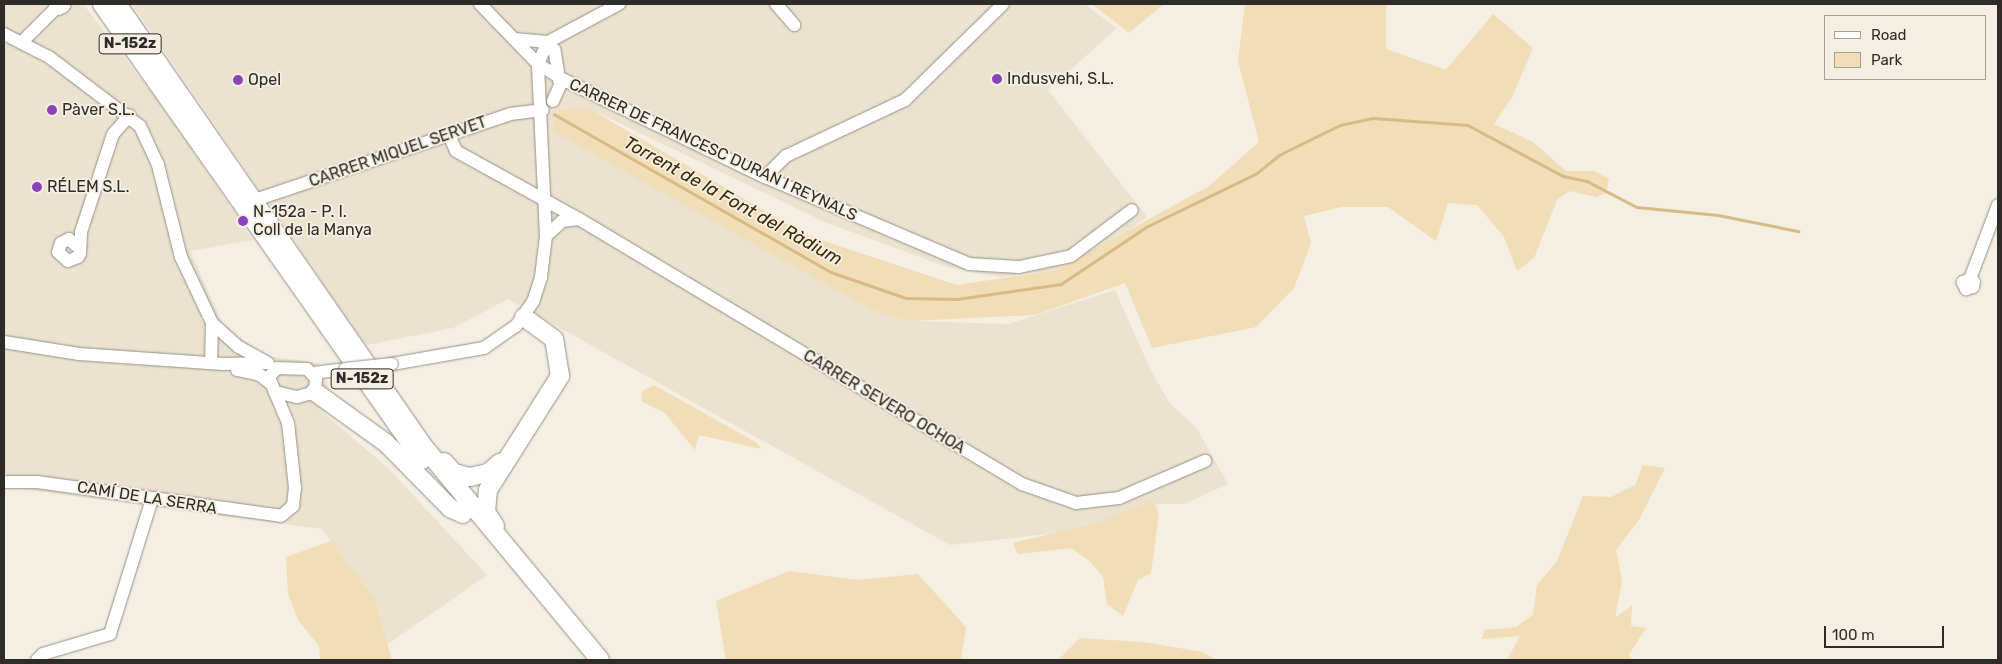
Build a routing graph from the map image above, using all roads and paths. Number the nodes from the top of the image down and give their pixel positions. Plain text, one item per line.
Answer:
1 (60, 4) edge
2 (93, 4) edge
3 (102, 4) edge
4 (117, 4) edge
5 (123, 4) edge
6 (480, 4) edge
7 (619, 4) edge
8 (776, 4) edge
9 (1003, 4) edge
10 (794, 24) dead end
11 (4, 34) edge
12 (140, 36) junction
13 (511, 38) junction
14 (22, 42) junction
15 (551, 46) junction
16 (538, 64) junction
17 (562, 80) junction
18 (158, 84) junction
19 (588, 91) junction
20 (546, 104) junction
21 (130, 115) junction
22 (449, 135) junction
23 (765, 177) junction
24 (255, 200) junction
25 (544, 200) junction
26 (1998, 205) edge
27 (1132, 210) dead end
28 (579, 220) junction
29 (81, 232) junction
30 (546, 236) junction
31 (69, 239) junction
32 (80, 249) junction
33 (1971, 279) dead end
34 (524, 316) junction
35 (212, 323) junction
36 (4, 342) edge
37 (217, 364) junction
38 (272, 366) junction
39 (314, 373) junction
40 (273, 387) junction
41 (315, 392) junction
42 (297, 397) junction
43 (288, 423) junction
44 (418, 435) junction
45 (508, 456) junction
46 (1206, 461) dead end
47 (4, 482) edge
48 (152, 499) junction
49 (463, 514) junction
50 (525, 573) junction
51 (37, 660) edge
52 (585, 660) edge
53 (600, 660) edge

1 - 14 street
2 - 18 highway
3 - 18 highway, N-152z
4 - 12 highway
5 - 12 highway
6 - 13 street, CARRER DE FRANCESC DURAN I REYNALS
7 - 15 street
8 - 10 street
9 - 23 street
11 - 14 street
12 - 24 highway, N-152z
13 - 15 street
13 - 16 street, CARRER DE FRANCESC DURAN I REYNALS
14 - 21 street
15 - 16 street
15 - 17 street
16 - 17 street, CARRER DE FRANCESC DURAN I REYNALS
16 - 20 street
17 - 19 street, CARRER DE FRANCESC DURAN I REYNALS
17 - 20 street
18 - 49 highway, N-152z
19 - 20 street, CARRER MIQUEL SERVET
19 - 23 street, CARRER DE FRANCESC DURAN I REYNALS
20 - 22 street, CARRER MIQUEL SERVET
20 - 25 street
21 - 29 street
21 - 35 street
22 - 24 street, CARRER MIQUEL SERVET
22 - 25 street, CARRER SEVERO OCHOA
23 - 27 street, CARRER DE FRANCESC DURAN I REYNALS
24 - 44 highway, N-152z
25 - 28 street, CARRER SEVERO OCHOA
25 - 30 street
26 - 33 street
28 - 30 street
28 - 46 street, CARRER SEVERO OCHOA
29 - 31 street
29 - 32 street
30 - 34 street
31 - 32 street
31 - 32 street
34 - 39 street, bridge
34 - 45 highway
35 - 37 street
35 - 38 street
36 - 37 street
37 - 38 street
37 - 40 street
38 - 39 street
38 - 40 street
39 - 41 street
40 - 42 street
40 - 43 street
41 - 42 street
41 - 49 highway
42 - 43 street
43 - 48 street, CAMÍ DE LA SERRA
44 - 45 highway
44 - 50 highway, N-152z
45 - 50 highway
47 - 48 street, CAMÍ DE LA SERRA
48 - 51 street
49 - 52 highway, N-152z
50 - 53 highway, N-152z

